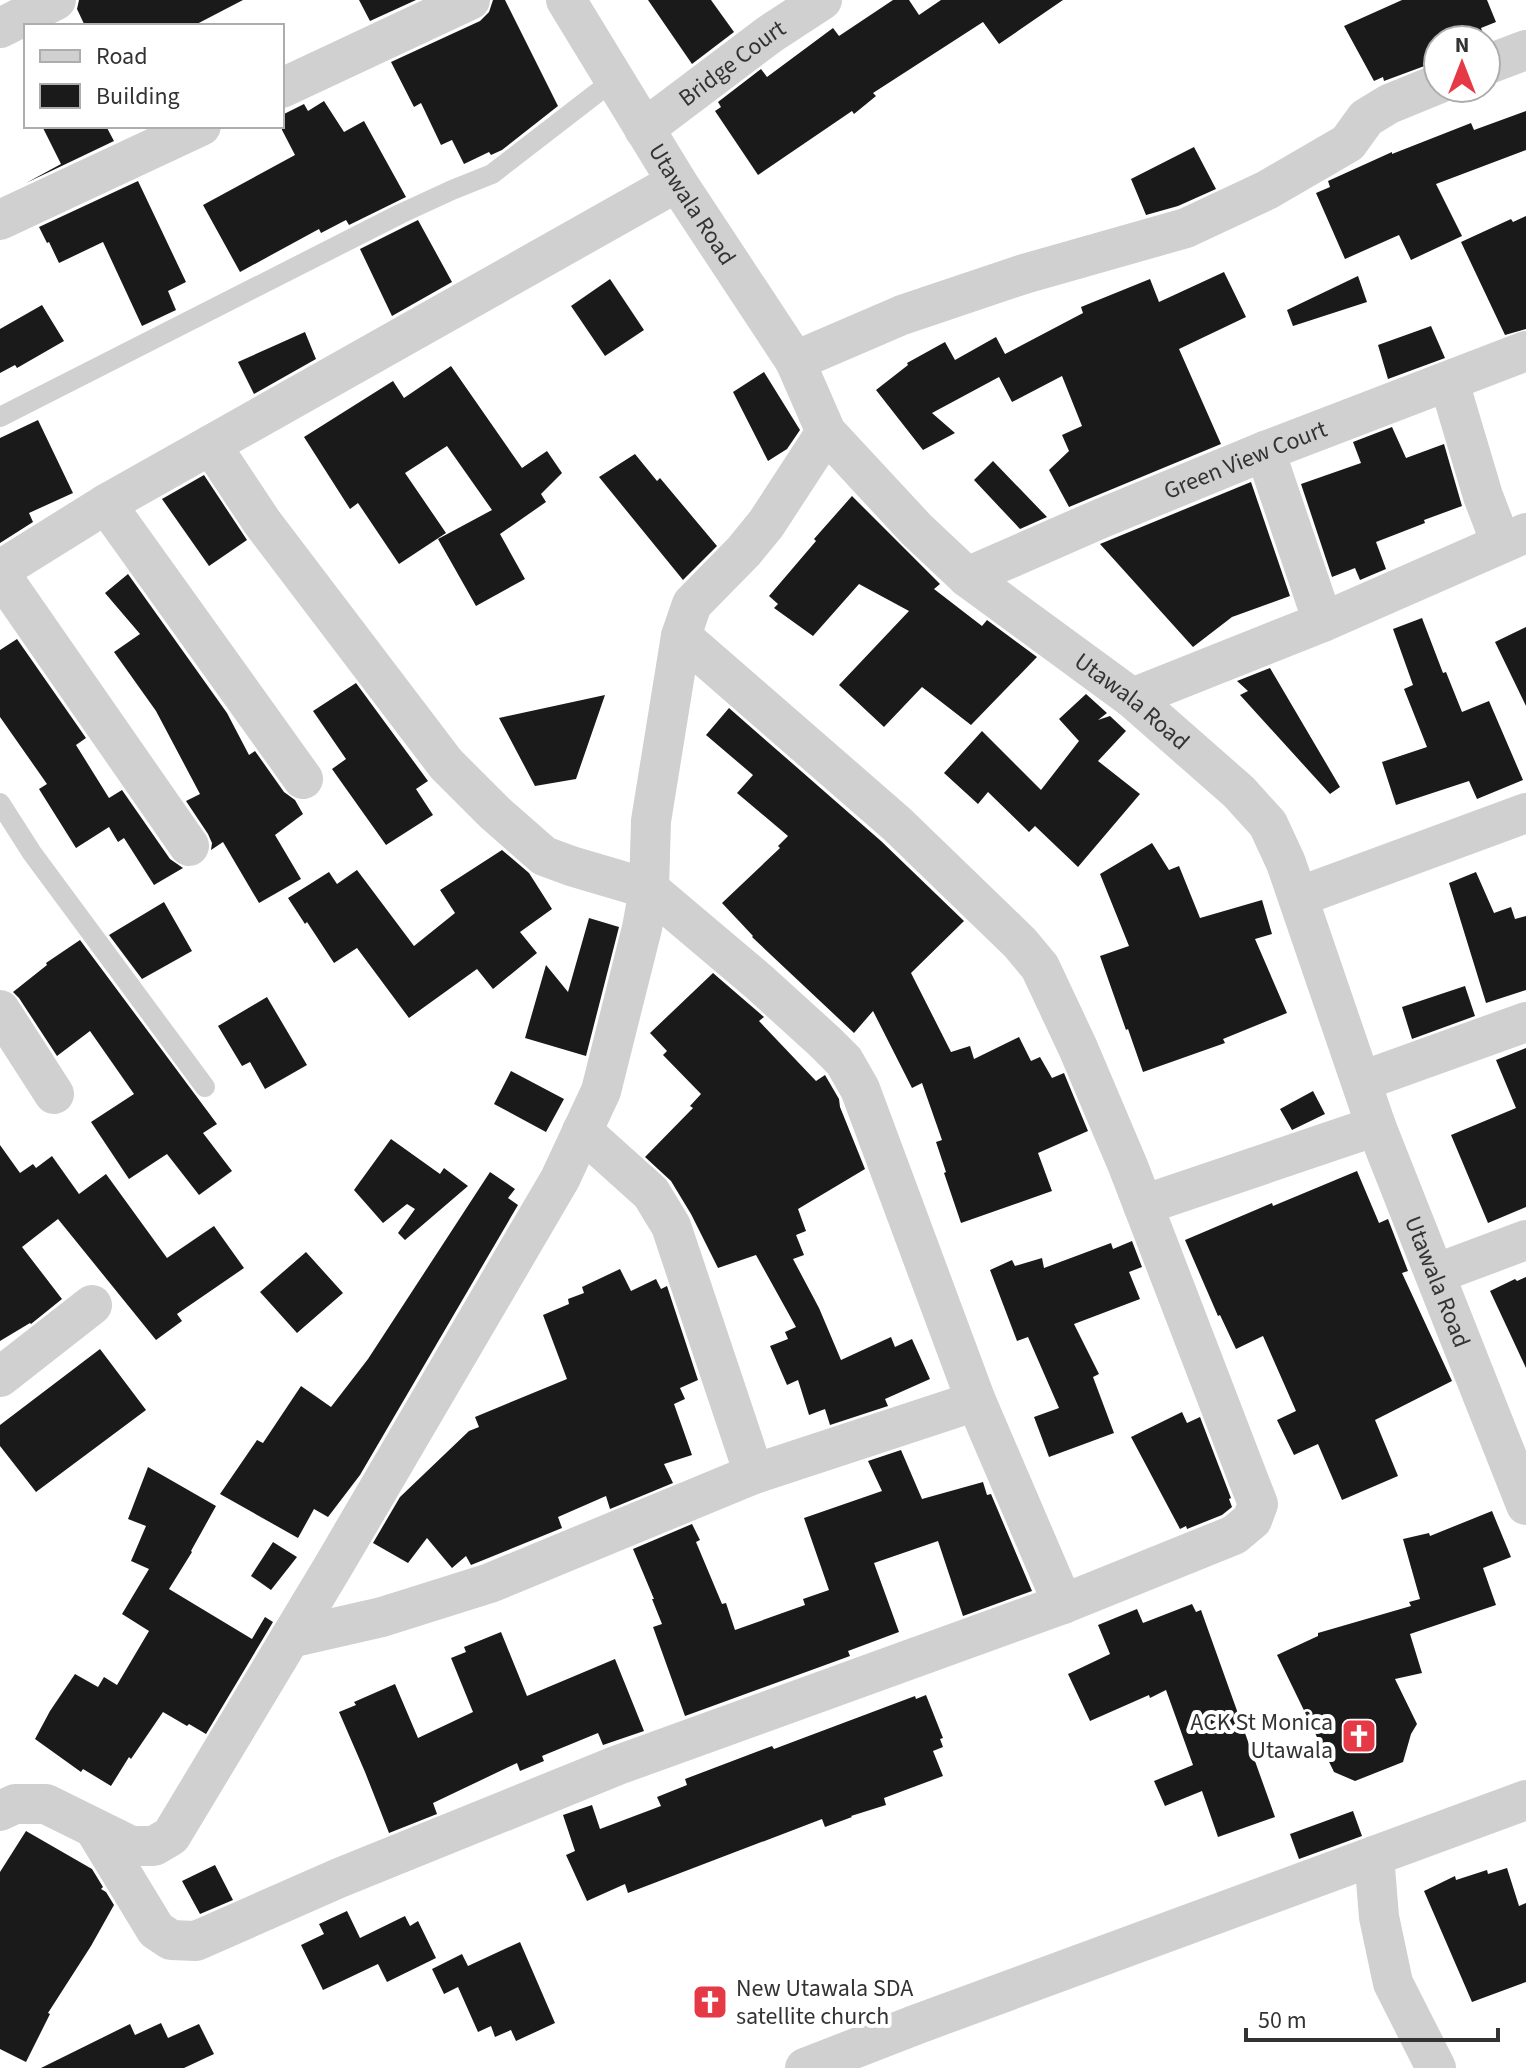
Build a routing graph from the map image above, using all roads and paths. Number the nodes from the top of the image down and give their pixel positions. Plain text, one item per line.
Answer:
1 (56, 0) edge
2 (470, 0) edge
3 (566, 0) edge
4 (822, 0) edge
5 (0, 28) edge
6 (1526, 50) edge
7 (1502, 59) edge
8 (615, 79) junction
9 (284, 87) edge
10 (1422, 91) edge
11 (197, 128) edge
12 (644, 129) junction
13 (677, 182) junction
14 (0, 220) edge
15 (1526, 351) edge
16 (795, 361) junction
17 (1449, 382) junction
18 (0, 417) edge
19 (826, 432) junction
20 (211, 445) junction
21 (1265, 451) junction
22 (106, 504) junction
23 (1513, 538) edge
24 (0, 572) edge
25 (967, 577) junction
26 (1323, 622) junction
27 (681, 636) junction
28 (1132, 698) junction
29 (303, 779) dead end
30 (0, 803) edge
31 (1526, 813) edge
32 (189, 846) dead end
33 (649, 889) junction
34 (1298, 897) junction
35 (0, 1010) edge
36 (1526, 1022) edge
37 (1362, 1081) junction
38 (205, 1087) dead end
39 (54, 1094) dead end
40 (1376, 1126) junction
41 (582, 1131) junction
42 (1143, 1205) junction
43 (1526, 1240) edge
44 (1435, 1274) junction
45 (92, 1305) dead end
46 (0, 1377) edge
47 (976, 1401) junction
48 (754, 1474) junction
49 (1526, 1505) edge
50 (1063, 1604) junction
51 (290, 1638) junction
52 (1526, 1800) edge
53 (0, 1811) edge
54 (94, 1828) junction
55 (1374, 1856) junction
56 (805, 2068) edge
57 (1436, 2068) edge

1 - 5 street
2 - 9 street
3 - 8 street, Utawala Road
4 - 12 street, Bridge Court
6 - 7 street
8 - 12 street, Utawala Road
8 - 18 lane
10 - 16 street
11 - 14 street
12 - 13 street, Utawala Road
13 - 16 street, Utawala Road
13 - 20 street
15 - 17 street, Green View Court
16 - 19 street, Utawala Road
17 - 21 street, Green View Court
17 - 23 street
19 - 25 street, Utawala Road
19 - 27 street
20 - 22 street
20 - 33 street
21 - 25 street, Green View Court
21 - 26 street
22 - 24 street
22 - 29 street
23 - 26 street
24 - 32 street
25 - 28 street, Utawala Road
26 - 28 street
27 - 33 street
27 - 42 street
28 - 34 street, Utawala Road
30 - 38 lane
31 - 34 street
33 - 41 street
33 - 47 street
34 - 37 street, Utawala Road
35 - 39 street
36 - 37 street
37 - 40 street, Utawala Road
40 - 42 street
40 - 44 street, Utawala Road
41 - 48 street
41 - 51 street
42 - 50 street
43 - 44 street
44 - 49 street, Utawala Road
45 - 46 street
47 - 48 street
47 - 50 street
48 - 51 street
50 - 54 street
51 - 54 street
52 - 55 street
53 - 54 street
55 - 56 street
55 - 57 street

